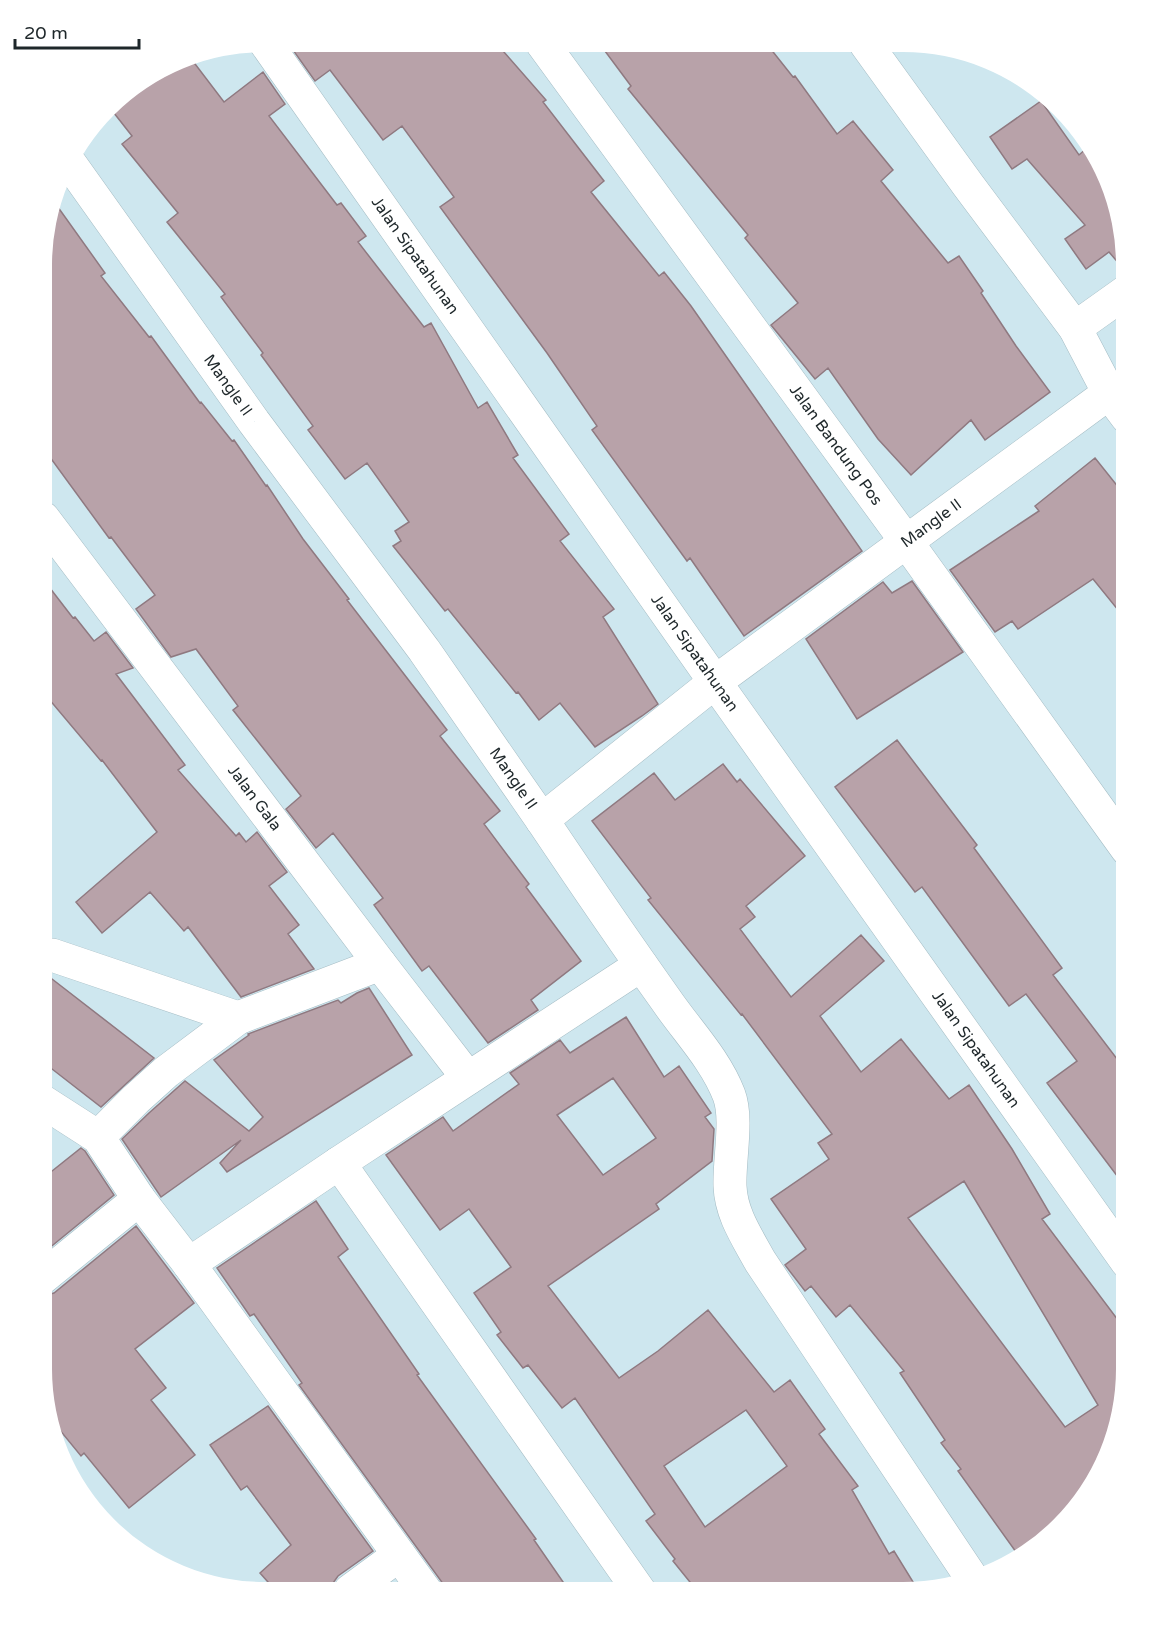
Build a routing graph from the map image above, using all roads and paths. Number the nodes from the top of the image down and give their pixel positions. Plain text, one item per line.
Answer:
1 (872, 52) edge
2 (273, 53) edge
3 (549, 53) edge
4 (75, 170) edge
5 (1116, 299) edge
6 (1074, 328) junction
7 (1116, 402) edge
8 (1116, 406) edge
9 (52, 529) edge
10 (906, 541) junction
11 (715, 682) junction
12 (542, 820) junction
13 (1116, 834) edge
14 (52, 956) dead end
15 (380, 964) junction
16 (641, 964) junction
17 (238, 1018) junction
18 (468, 1078) junction
19 (52, 1107) edge
20 (98, 1137) junction
21 (339, 1163) junction
22 (140, 1199) junction
23 (1116, 1248) edge
24 (189, 1264) junction
25 (52, 1270) edge
26 (399, 1555) junction
27 (968, 1572) edge
28 (363, 1582) edge
29 (419, 1582) edge
30 (633, 1582) edge

1 - 6 street
2 - 11 street, Jalan Sipatahunan
3 - 10 street, Jalan Bandung Pos
4 - 12 street, Mangle II
5 - 6 street
6 - 7 street
8 - 10 street, Mangle II
9 - 15 street, Jalan Gala
10 - 11 street, Mangle II
10 - 13 street, Jalan Bandung Pos
11 - 12 street, Mangle II
11 - 23 street, Jalan Sipatahunan
12 - 16 street
14 - 17 street
15 - 17 street
15 - 18 street, Jalan Gala
16 - 18 street
16 - 27 street
17 - 20 street
18 - 21 street
19 - 20 street
20 - 22 street
21 - 24 street
21 - 30 street
22 - 24 street
22 - 25 street
24 - 26 street
26 - 28 street
26 - 29 street

